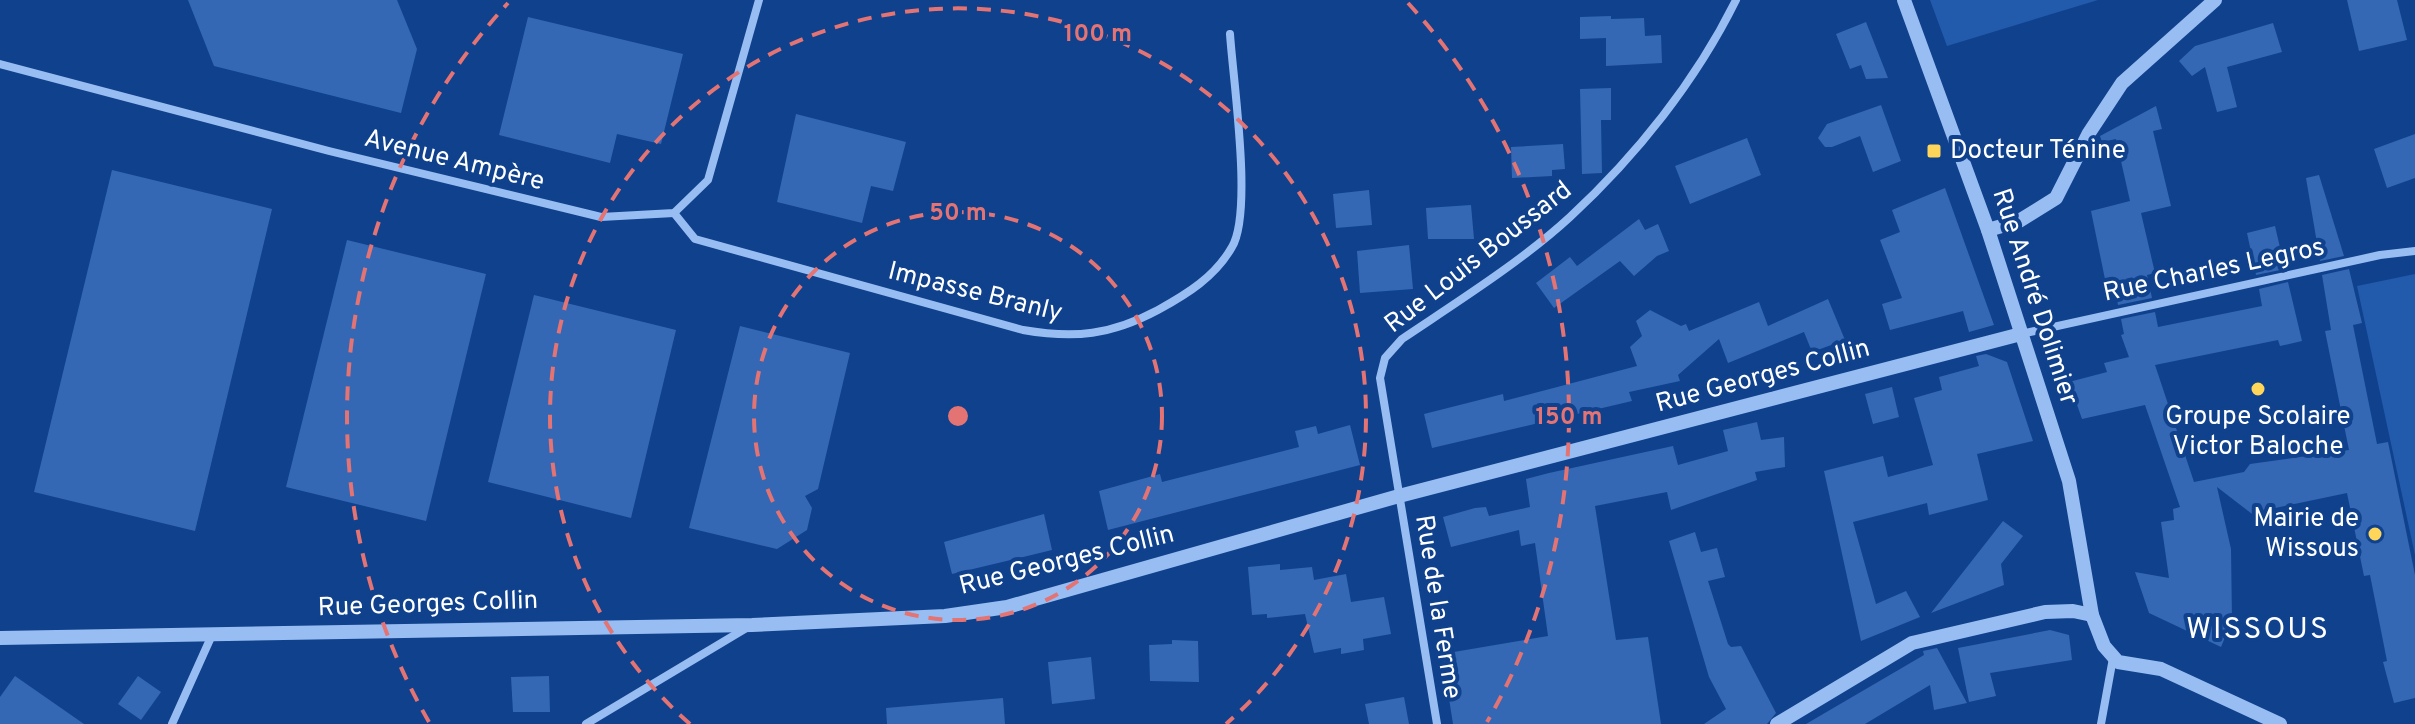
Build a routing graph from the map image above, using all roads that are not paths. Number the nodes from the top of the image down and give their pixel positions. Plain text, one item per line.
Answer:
1 (759, 0) edge
2 (1736, 0) edge
3 (1904, 0) edge
4 (2215, 0) edge
5 (1230, 34) dead end
6 (0, 64) edge
7 (674, 213) junction
8 (1988, 230) junction
9 (2415, 251) edge
10 (2021, 334) junction
11 (1399, 496) junction
12 (2092, 615) junction
13 (752, 625) junction
14 (212, 635) junction
15 (0, 638) edge
16 (2113, 658) junction
17 (172, 724) edge
18 (586, 724) edge
19 (1437, 724) edge
20 (1777, 724) edge
21 (2101, 724) edge
22 (2280, 724) edge

1 - 7 street
2 - 11 street, Rue Louis Boussard
3 - 8 street, Rue André Dolimier
4 - 8 street
5 - 7 street, Impasse Branly
6 - 7 street, Avenue Ampère
8 - 10 street, Rue André Dolimier
9 - 10 street, Rue Charles Legros
10 - 11 street, Rue Georges Collin
10 - 12 street, Rue André Dolimier
11 - 13 street, Rue Georges Collin
11 - 19 street, Rue de la Ferme
12 - 16 street, Rue André Dolimier
12 - 20 street
13 - 14 street, Rue Georges Collin
13 - 18 street
14 - 15 street, Rue Georges Collin
14 - 17 street
16 - 21 street
16 - 22 street

